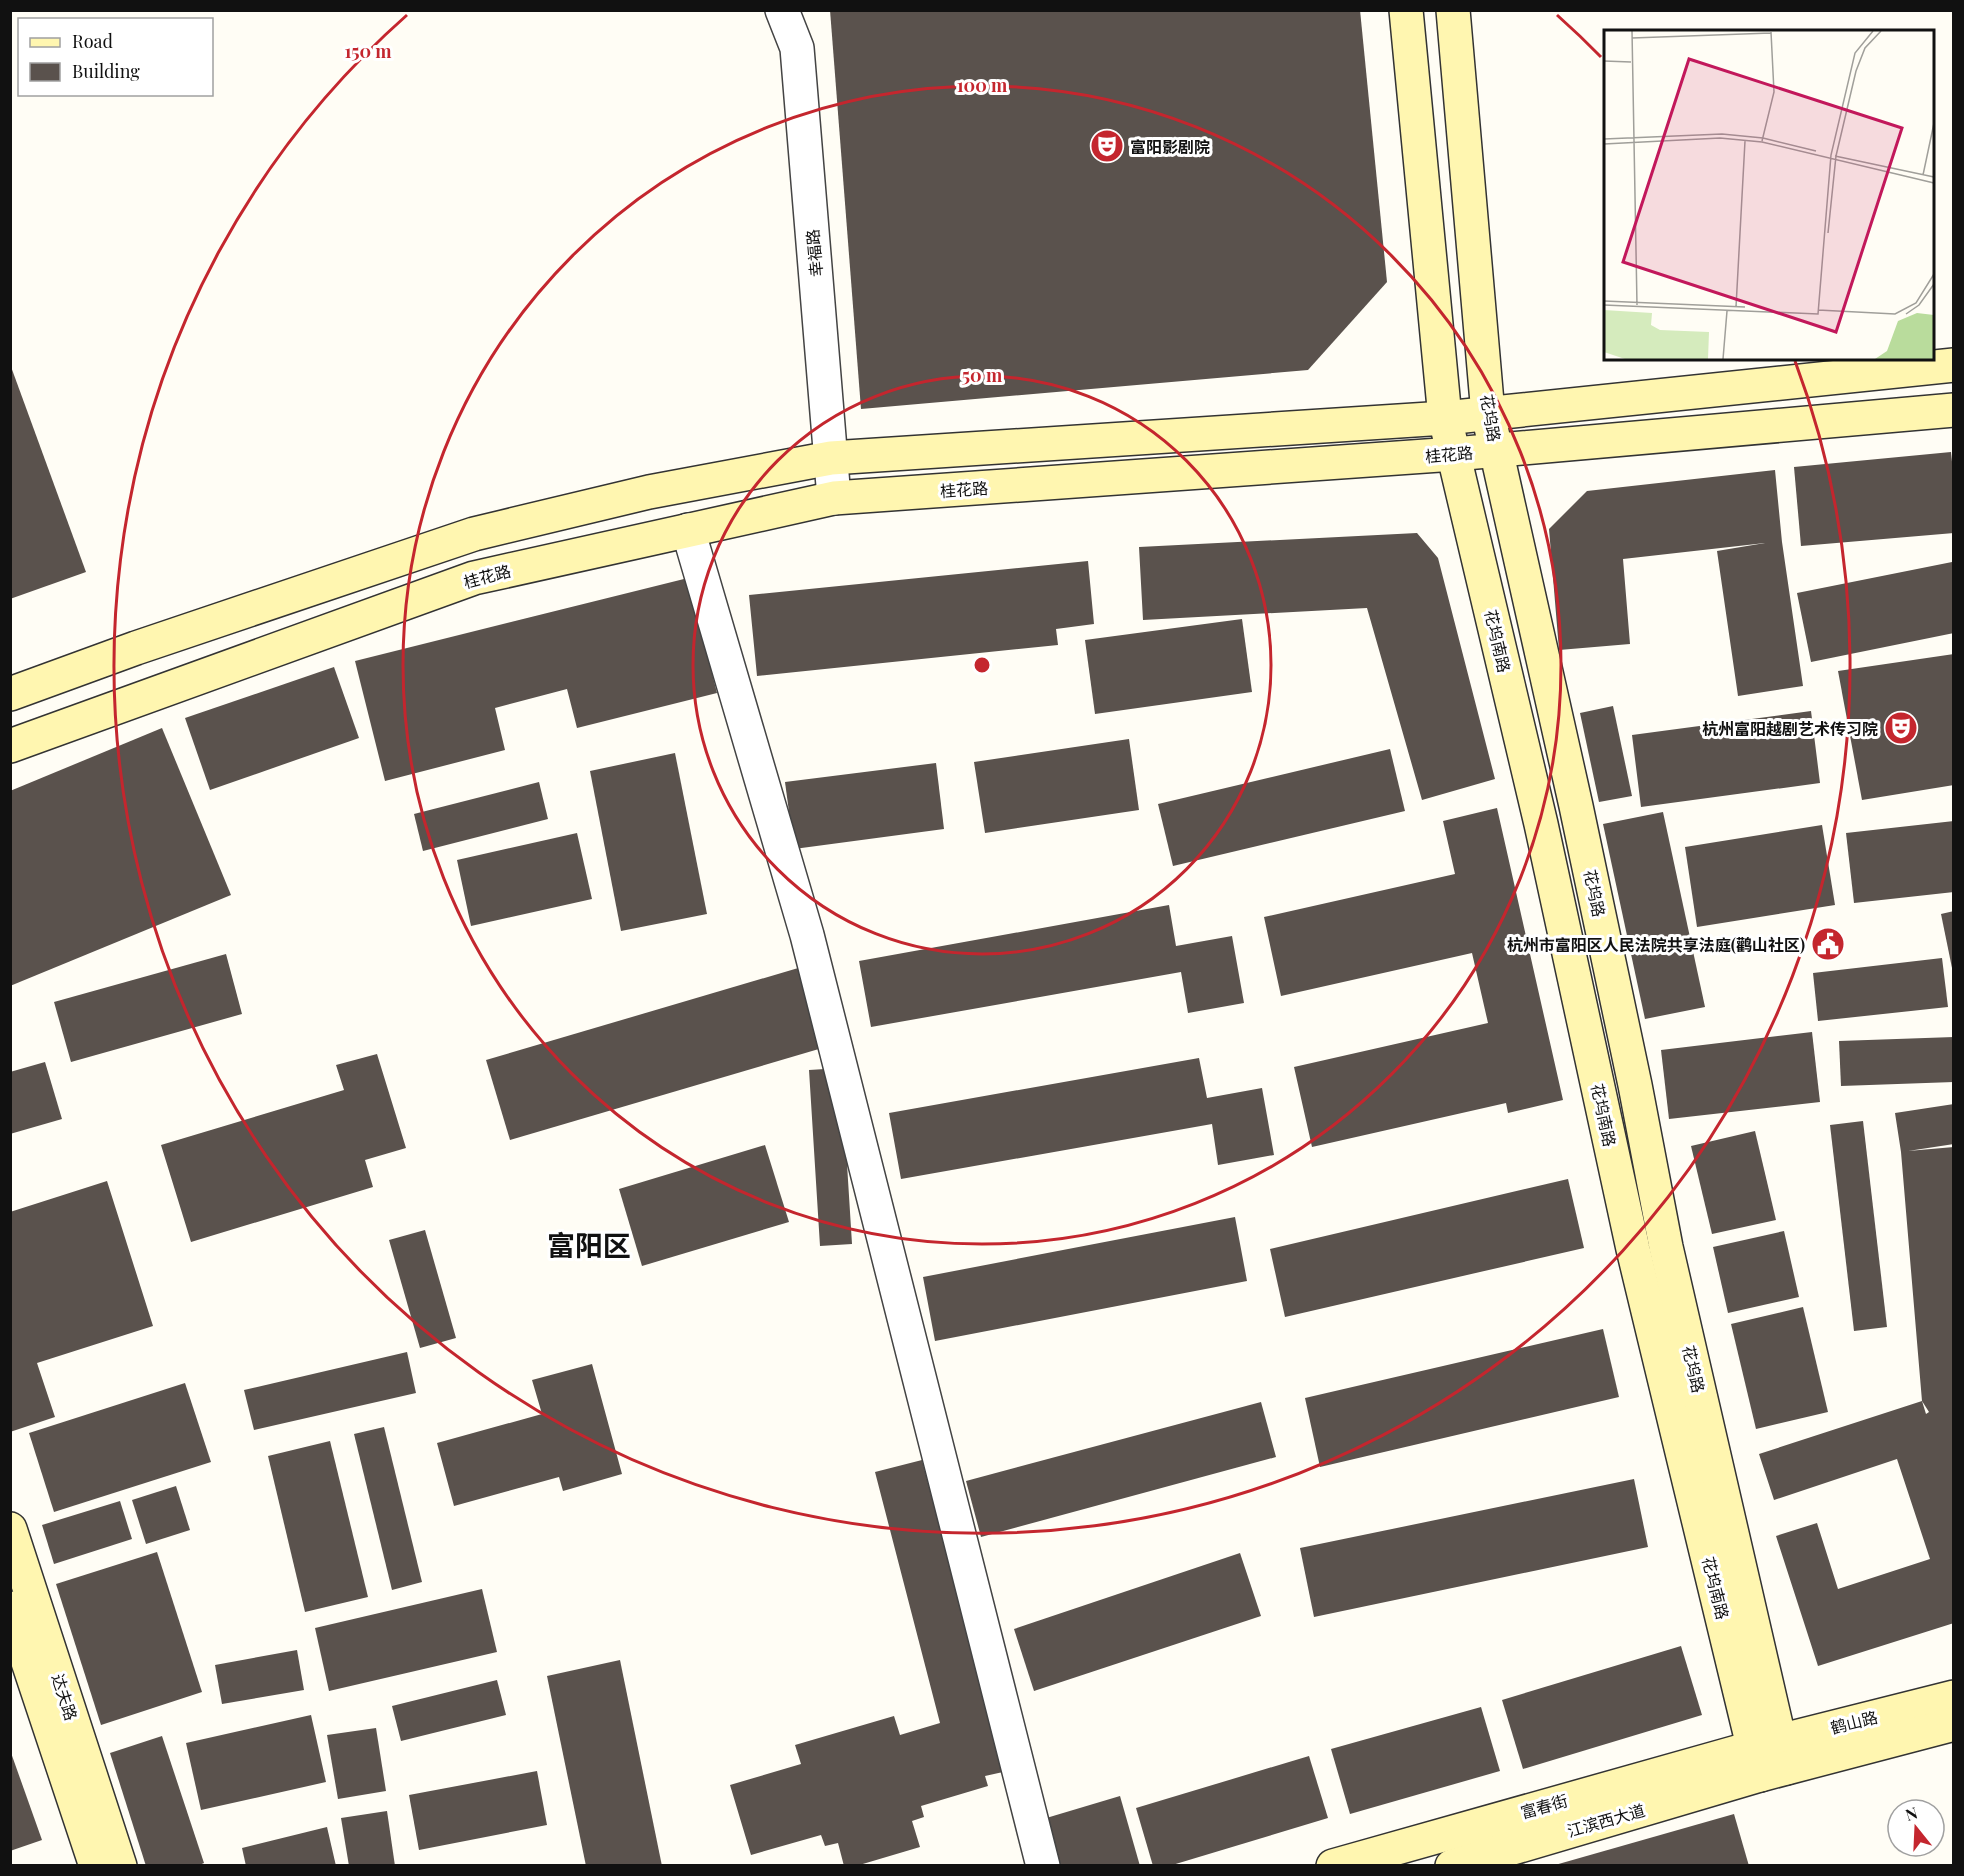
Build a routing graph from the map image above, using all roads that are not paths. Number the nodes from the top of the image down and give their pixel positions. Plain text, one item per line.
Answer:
1 (782, 10) edge
2 (1406, 10) edge
3 (1453, 10) edge
4 (1953, 364) edge
5 (1953, 410) edge
6 (1488, 414) junction
7 (1445, 418) junction
8 (1497, 449) junction
9 (1454, 454) junction
10 (831, 458) junction
11 (834, 498) junction
12 (688, 530) junction
13 (10, 694) edge
14 (10, 746) edge
15 (10, 1529) edge
16 (10, 1608) edge
17 (1953, 1697) edge
18 (1953, 1724) edge
19 (1770, 1757) junction
20 (96, 1866) edge
21 (120, 1866) edge
22 (1043, 1866) edge
23 (1333, 1866) edge
24 (1452, 1866) edge

1 - 10 street, 幸福路
2 - 7 main road
3 - 6 main road, 花坞路
4 - 6 main road
5 - 8 main road, 桂花路
6 - 7 main road
6 - 8 main road, 花坞路
7 - 9 main road
7 - 10 main road
8 - 9 main road, 桂花路
8 - 19 main road, 花坞路
9 - 11 main road, 桂花路
9 - 19 main road, 花坞南路
10 - 11 street, 幸福路
10 - 13 main road
11 - 12 main road, 桂花路
12 - 14 main road, 桂花路
12 - 22 street
15 - 21 main road, 达夫路
16 - 20 main road, 达夫路
17 - 19 main road, 鹤山路
18 - 19 main road, 鹤山路
19 - 23 main road, 富春街
19 - 24 main road, 江滨西大道

